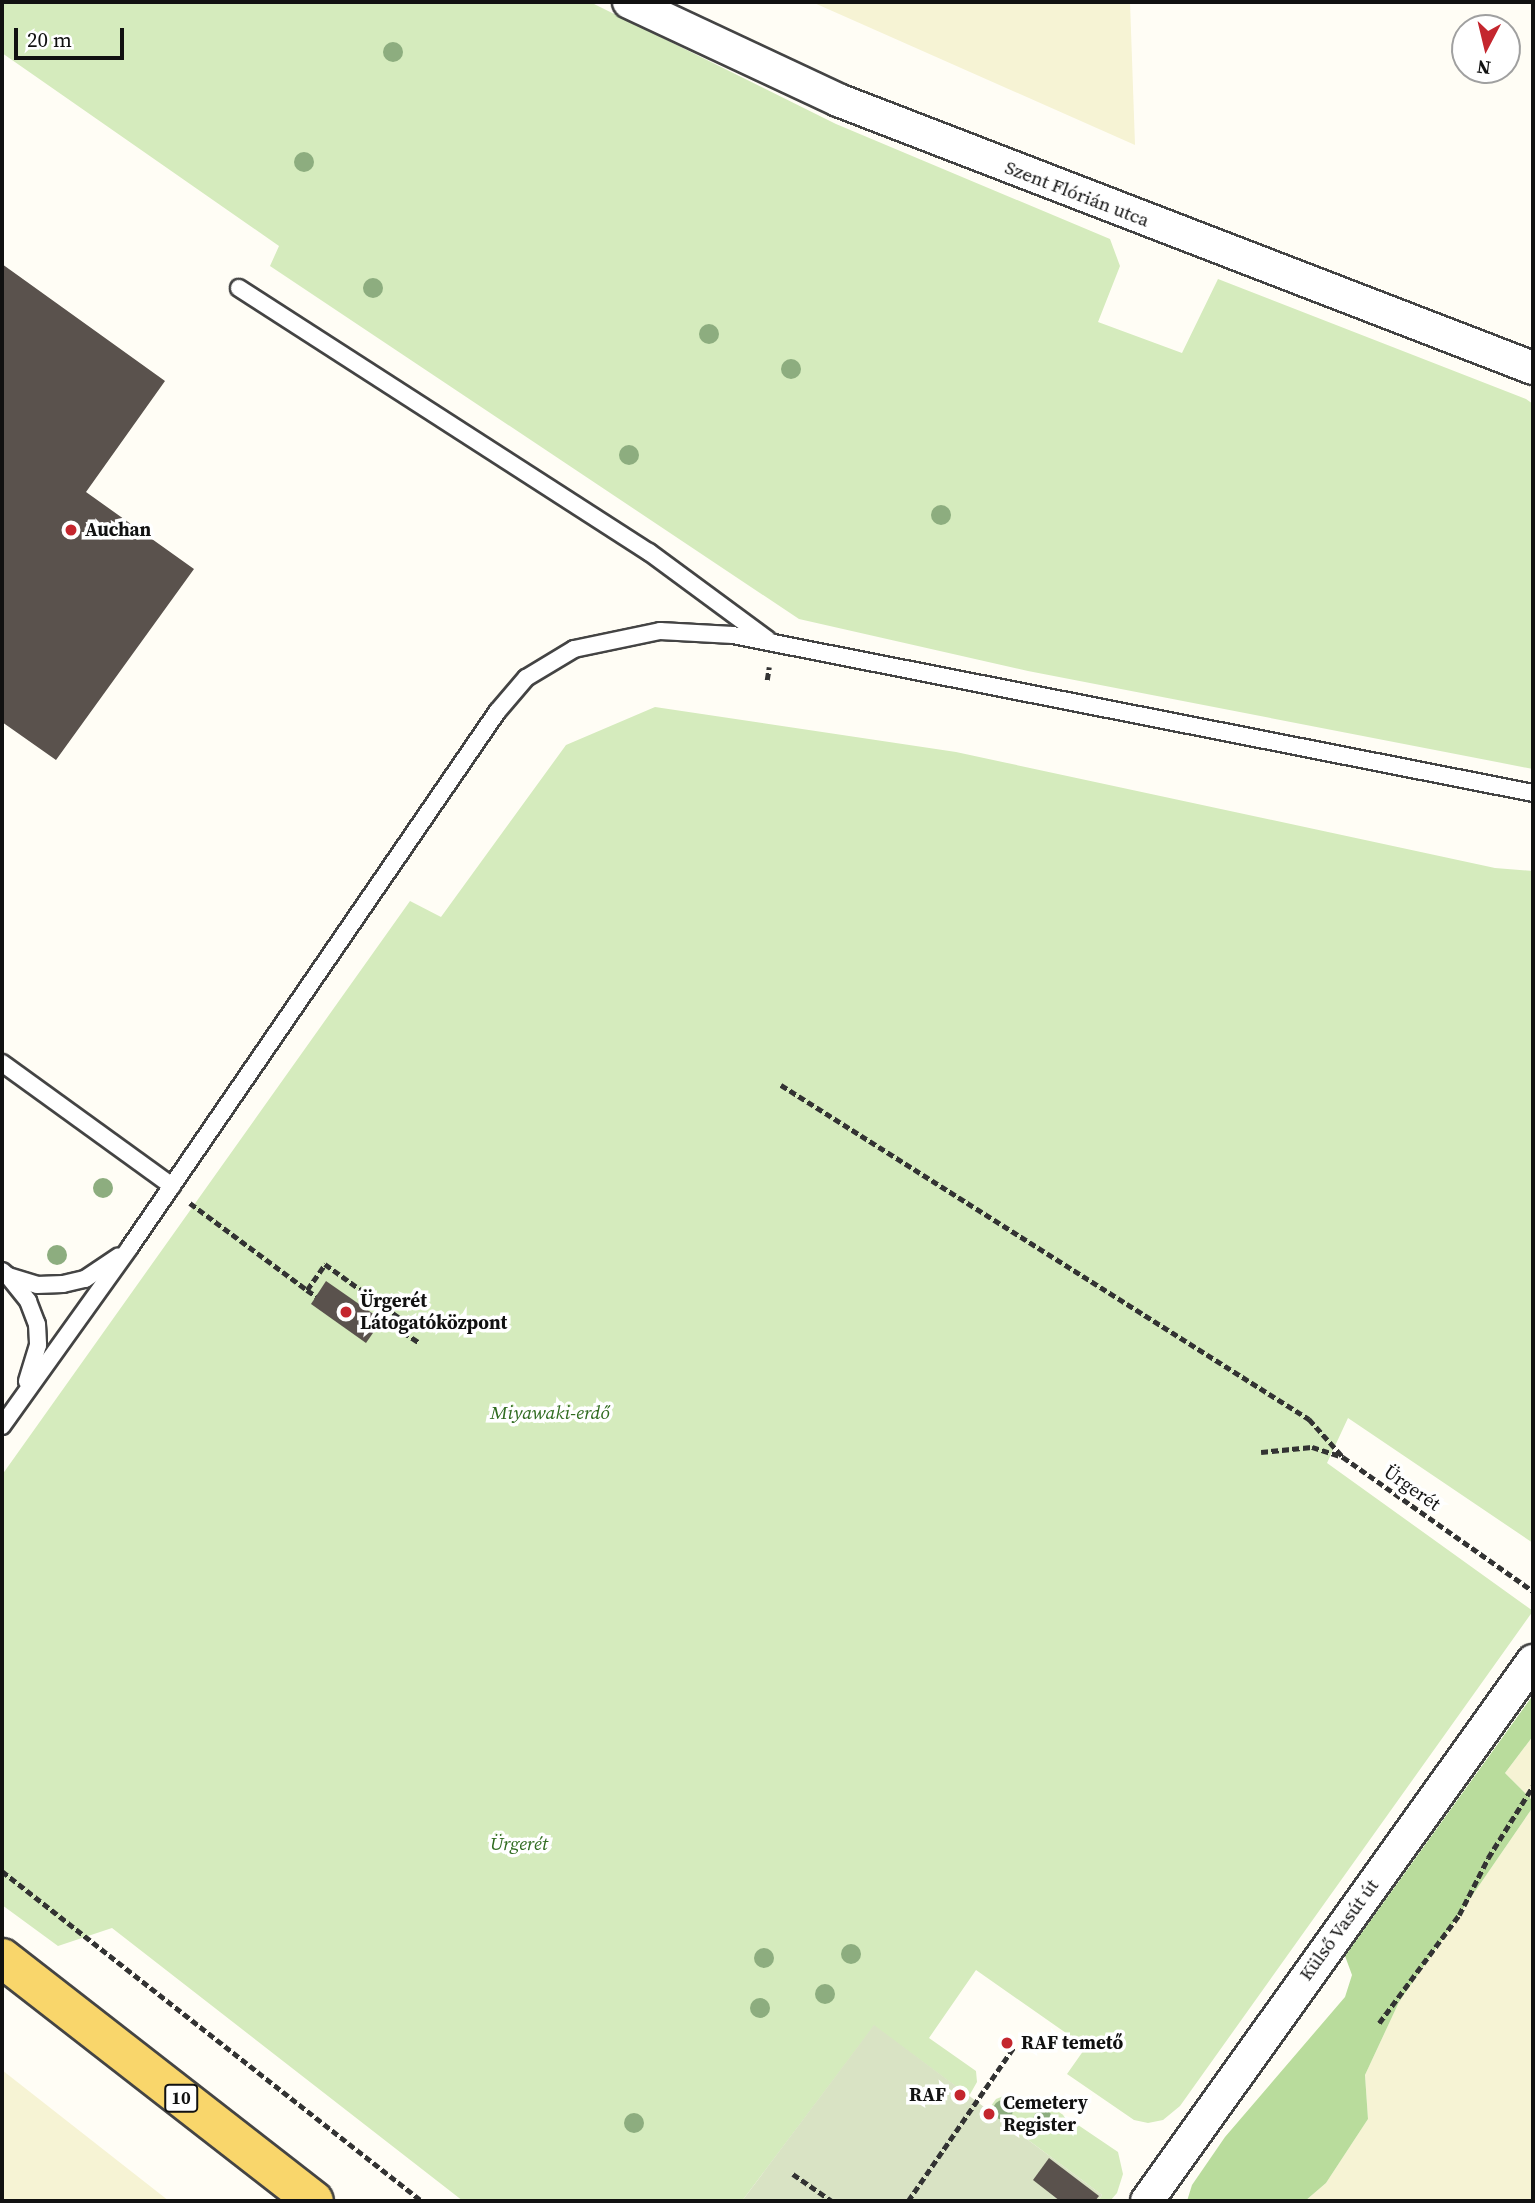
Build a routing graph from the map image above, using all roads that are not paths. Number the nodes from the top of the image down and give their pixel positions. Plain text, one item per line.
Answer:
1 (629, 2) edge
2 (239, 288) dead end
3 (1533, 368) edge
4 (772, 643) junction
5 (1533, 793) edge
6 (2, 1063) edge
7 (172, 1186) junction
8 (130, 1247) junction
9 (5, 1274) edge
10 (19, 1403) junction
11 (2, 1426) edge
12 (1533, 1661) edge
13 (2, 1958) edge
14 (314, 2201) edge
15 (1147, 2201) edge

1 - 3 street, Szent Flórián utca
2 - 4 lane
4 - 5 lane
4 - 7 lane
6 - 7 lane
7 - 8 lane
8 - 9 lane
8 - 10 lane
9 - 10 lane
10 - 11 lane
12 - 15 street, Külső Vasút út
13 - 14 main road, 10

